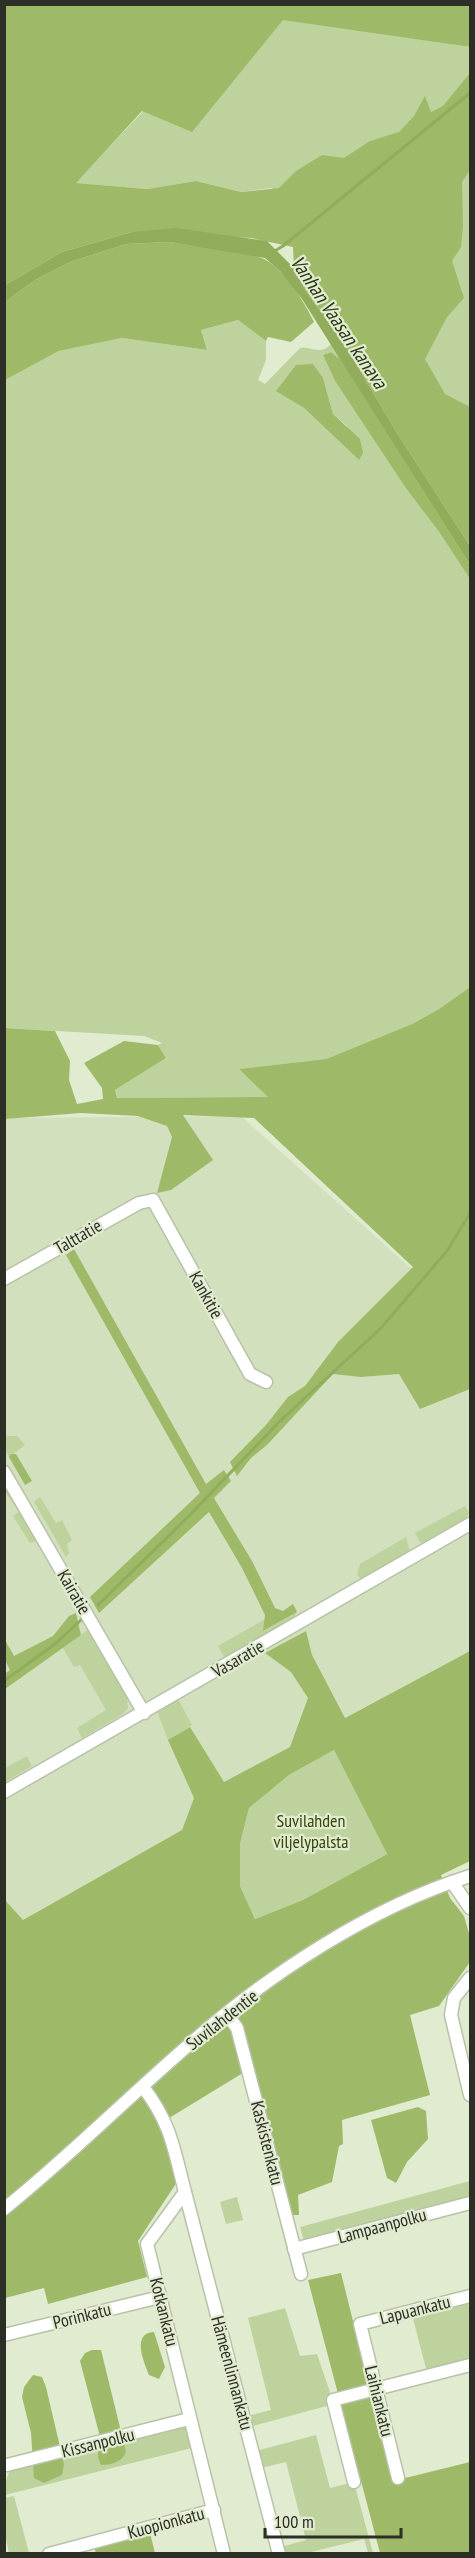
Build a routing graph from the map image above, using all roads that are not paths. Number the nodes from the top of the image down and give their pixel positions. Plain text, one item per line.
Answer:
1 (153, 1200) joint
2 (4, 1279) edge
3 (266, 1382) dead end
4 (4, 1472) edge
5 (471, 1524) edge
6 (144, 1713) junction
7 (4, 1792) edge
8 (471, 1876) edge
9 (452, 1882) junction
10 (471, 1908) edge
11 (471, 1978) edge
12 (227, 2014) junction
13 (143, 2087) junction
14 (471, 2095) edge
15 (184, 2192) junction
16 (471, 2203) edge
17 (4, 2209) edge
18 (294, 2249) junction
19 (301, 2274) dead end
20 (160, 2296) junction
21 (471, 2296) edge
22 (360, 2324) joint
23 (4, 2335) edge
24 (471, 2365) edge
25 (376, 2389) junction
26 (189, 2419) junction
27 (7, 2465) dead end
28 (398, 2478) dead end
29 (354, 2482) dead end
30 (214, 2510) junction
31 (49, 2553) edge
32 (224, 2553) edge
33 (279, 2553) edge

1 - 2 street, Talttatie
1 - 3 street, Kankitie
4 - 6 street, Kairatie
5 - 6 street, Vasaratie
6 - 7 street, Vasaratie
8 - 9 street, Suvilahdentie
9 - 10 street
9 - 12 street, Suvilahdentie
11 - 14 street
12 - 13 street, Suvilahdentie
12 - 18 street, Kaskistenkatu
13 - 15 street
13 - 17 street, Suvilahdentie
15 - 20 street, Kotkankatu
15 - 33 street, Hämeenlinnankatu
16 - 18 street, Lampaanpolku
18 - 19 street, Kaskistenkatu
20 - 23 street, Porinkatu
20 - 26 street, Kotkankatu
21 - 22 street, Lapuankatu
22 - 25 street, Laihiankatu
24 - 25 street
25 - 28 street, Laihiankatu
25 - 29 street
26 - 27 street, Kissanpolku
26 - 30 street, Kotkankatu
30 - 31 street, Kuopionkatu
30 - 32 street, Kotkankatu

